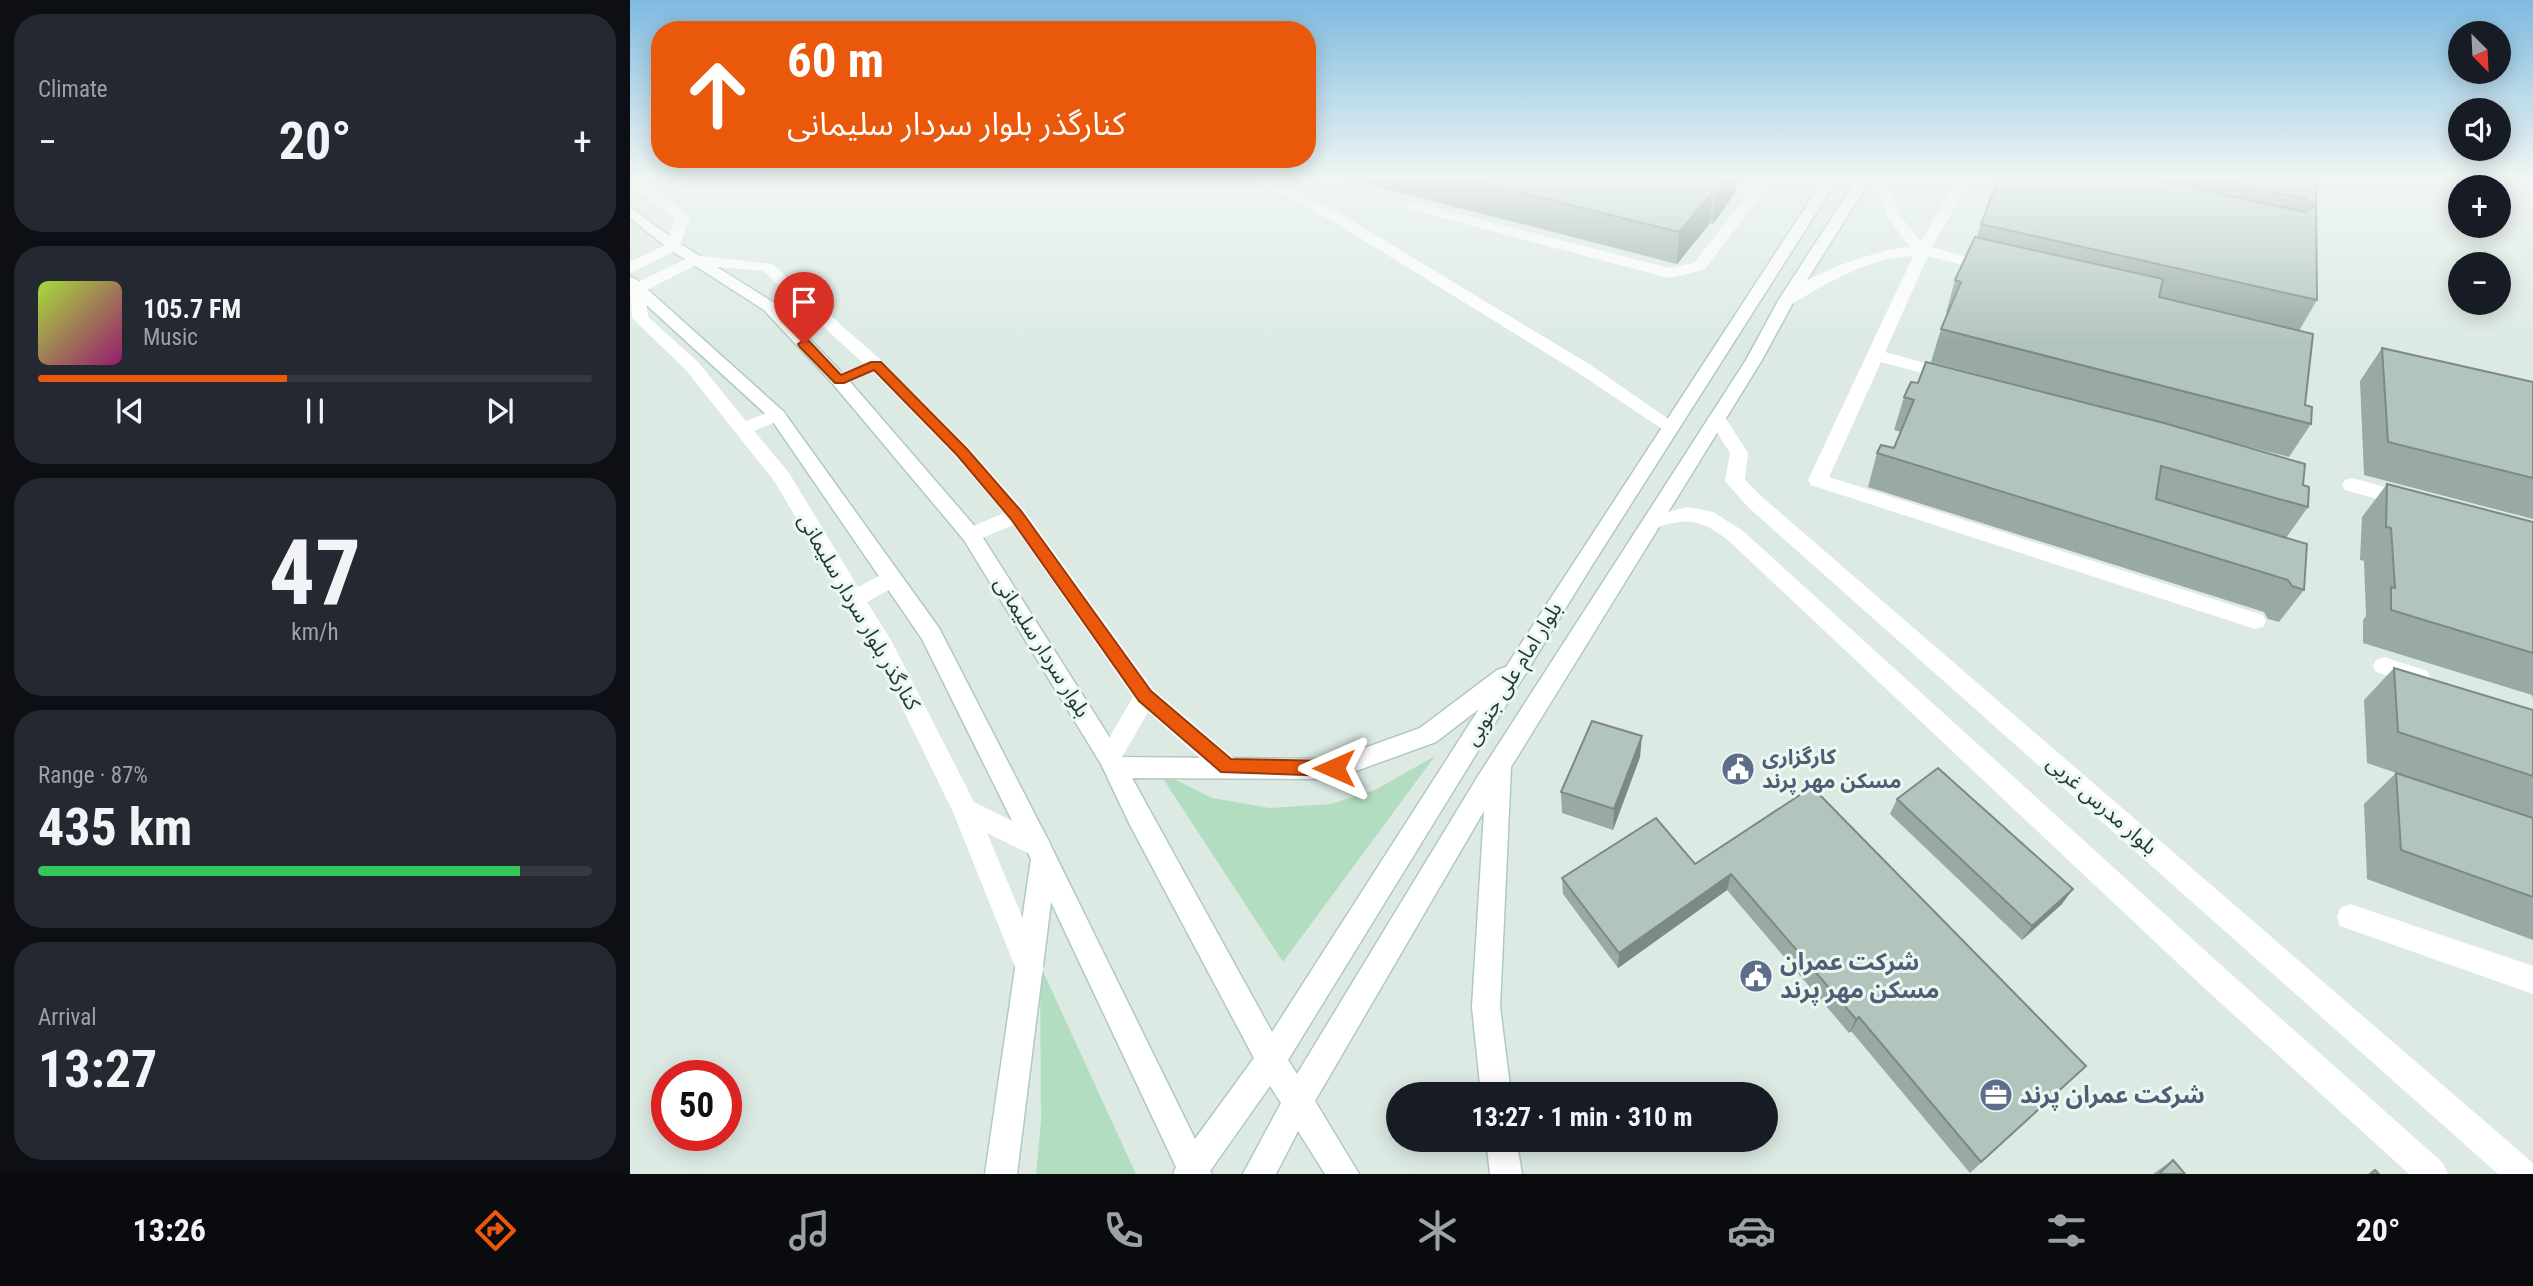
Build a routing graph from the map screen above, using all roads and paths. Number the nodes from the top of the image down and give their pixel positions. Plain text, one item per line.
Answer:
1 (656, 232) edge
2 (678, 232) edge
3 (1360, 232) edge
4 (1511, 232) edge
5 (1726, 232) edge
6 (1797, 232) edge
7 (1830, 232) edge
8 (1904, 232) edge
9 (1934, 232) edge
10 (674, 246) junction
11 (1923, 251) junction
12 (694, 260) junction
13 (2003, 270) edge
14 (632, 282) edge
15 (1752, 301) junction
16 (1784, 305) junction
17 (1875, 355) junction
18 (876, 365) junction
19 (839, 380) junction
20 (1968, 380) edge
21 (777, 415) junction
22 (1717, 418) junction
23 (1671, 427) junction
24 (742, 429) junction
25 (2352, 485) dead end
26 (2430, 506) edge
27 (1017, 515) junction
28 (1653, 522) junction
29 (971, 535) junction
30 (893, 579) junction
31 (855, 599) junction
32 (2255, 621) dead end
33 (1518, 666) junction
34 (2384, 666) dead end
35 (2446, 685) edge
36 (1145, 696) junction
37 (1112, 762) junction
38 (1499, 766) junction
39 (1227, 767) junction
40 (965, 810) junction
41 (1041, 852) junction
42 (2350, 917) dead end
43 (1030, 970) junction
44 (2533, 980) edge
45 (1271, 1060) junction
46 (1495, 1082) edge
47 (1298, 1101) junction
48 (1503, 1152) edge
49 (1193, 1172) edge
50 (1001, 1174) edge
51 (1259, 1174) edge
52 (1343, 1174) edge
53 (1506, 1174) edge
54 (2432, 1174) edge
55 (2522, 1174) edge

1 - 10 street, بلوار سردار سلیمانی
2 - 10 street
3 - 23 street
4 - 5 street
6 - 15 street, بلوار امام علی جنوبی
7 - 16 street, بلوار امام علی جنوبی
8 - 11 street
9 - 11 street
10 - 12 street, بلوار سردار سلیمانی
10 - 14 street
11 - 13 street
11 - 16 street
11 - 17 street
12 - 14 street
12 - 18 street
12 - 19 street, بلوار سردار سلیمانی
14 - 21 street
14 - 24 street, کنارگذر بلوار سردار سلیمانی
15 - 16 street
15 - 23 street, بلوار امام علی جنوبی
16 - 22 street, بلوار امام علی جنوبی
17 - 20 street
17 - 32 street
18 - 19 street
18 - 27 street
19 - 29 street, بلوار سردار سلیمانی
21 - 24 street
21 - 30 street
22 - 28 street, بلوار امام علی جنوبی
22 - 55 street, بلوار مدرس غربی
23 - 33 street, بلوار امام علی جنوبی
24 - 31 street, کنارگذر بلوار سردار سلیمانی
25 - 26 street
27 - 29 street
27 - 36 street
28 - 38 street, بلوار امام علی جنوبی
28 - 54 street
29 - 37 street, بلوار سردار سلیمانی
30 - 31 street
30 - 41 street
31 - 40 street, کنارگذر بلوار سردار سلیمانی
33 - 39 street
33 - 45 street, بلوار امام علی جنوبی
34 - 35 street
36 - 37 street
36 - 39 street
37 - 39 street
37 - 45 street, بلوار سردار سلیمانی
38 - 46 street
38 - 47 street, بلوار امام علی جنوبی
40 - 41 street
40 - 43 street, کنارگذر بلوار سردار سلیمانی
41 - 43 street
41 - 49 street
42 - 44 street
43 - 50 street
45 - 47 street, بلوار سردار سلیمانی
45 - 49 street, بلوار امام علی جنوبی
47 - 51 street, بلوار امام علی جنوبی
47 - 52 street, بلوار سردار سلیمانی
48 - 53 street

